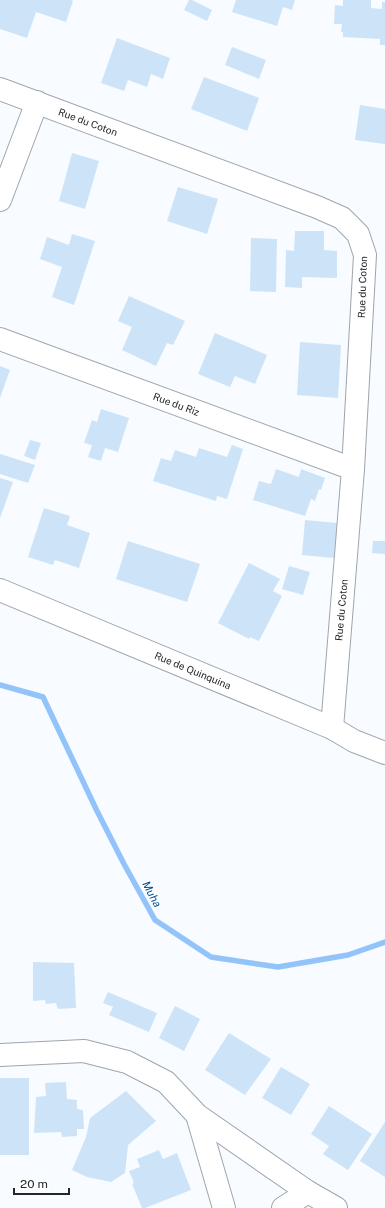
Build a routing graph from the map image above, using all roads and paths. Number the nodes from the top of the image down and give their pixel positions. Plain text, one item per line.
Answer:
1 (0, 89) edge
2 (37, 102) junction
3 (0, 200) edge
4 (0, 339) edge
5 (353, 469) junction
6 (0, 590) edge
7 (332, 728) junction
8 (385, 753) edge
9 (0, 1054) edge
10 (197, 1115) junction
11 (308, 1192) junction
12 (224, 1208) edge
13 (283, 1208) edge
14 (336, 1208) edge

1 - 2 street, Rue du Coton
2 - 3 street
2 - 5 street, Rue du Coton
4 - 5 street, Rue du Riz
5 - 7 street, Rue du Coton
6 - 7 street, Rue de Quinquina
7 - 8 street, Rue de Quinquina
9 - 10 street
10 - 11 street
10 - 12 street
11 - 13 street
11 - 14 street

